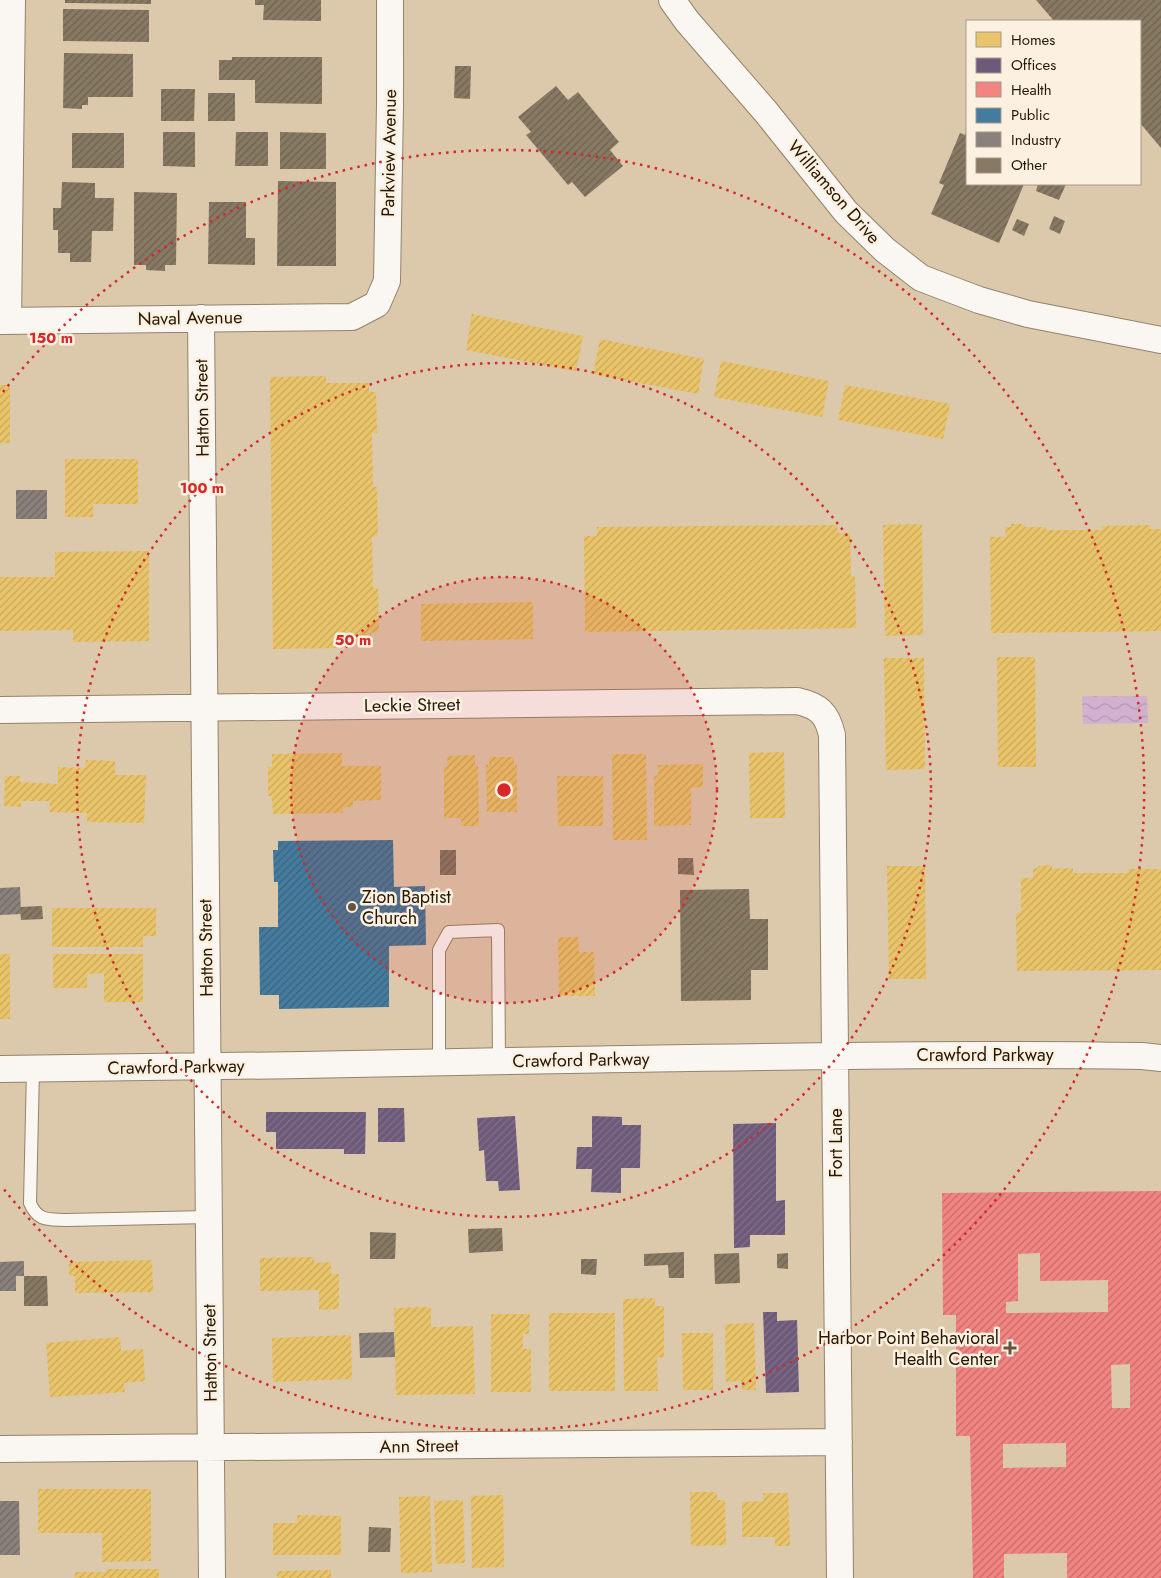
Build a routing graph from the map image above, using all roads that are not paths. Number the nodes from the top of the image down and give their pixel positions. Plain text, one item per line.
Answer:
1 (12, 0) edge
2 (390, 0) edge
3 (672, 0) edge
4 (377, 304) joint
5 (201, 318) junction
6 (4, 321) edge
7 (1161, 340) edge
8 (204, 708) junction
9 (0, 710) edge
10 (821, 711) joint
11 (835, 1055) junction
12 (1161, 1058) edge
13 (499, 1062) junction
14 (439, 1063) junction
15 (207, 1067) junction
16 (0, 1069) edge
17 (33, 1069) junction
18 (209, 1217) junction
19 (839, 1442) junction
20 (211, 1447) junction
21 (0, 1449) edge
22 (212, 1578) edge
23 (840, 1578) edge

1 - 6 street
2 - 4 street, Parkview Avenue
3 - 7 street, Williamson Drive
4 - 5 street, Naval Avenue
5 - 6 street, Naval Avenue
5 - 8 street, Hatton Street
8 - 9 street, Leckie Street
8 - 10 street, Leckie Street
8 - 15 street, Hatton Street
10 - 11 street, Fort Lane
11 - 12 street, Crawford Parkway
11 - 13 street, Crawford Parkway
11 - 19 street, Fort Lane
13 - 14 street, Crawford Parkway
13 - 14 lane
14 - 15 street, Crawford Parkway
15 - 17 street, Crawford Parkway
15 - 18 street, Hatton Street
16 - 17 street, Crawford Parkway
17 - 18 lane
18 - 20 street, Hatton Street
19 - 20 street, Ann Street
19 - 23 street, Fort Lane
20 - 21 street, Ann Street
20 - 22 street, Hatton Street

